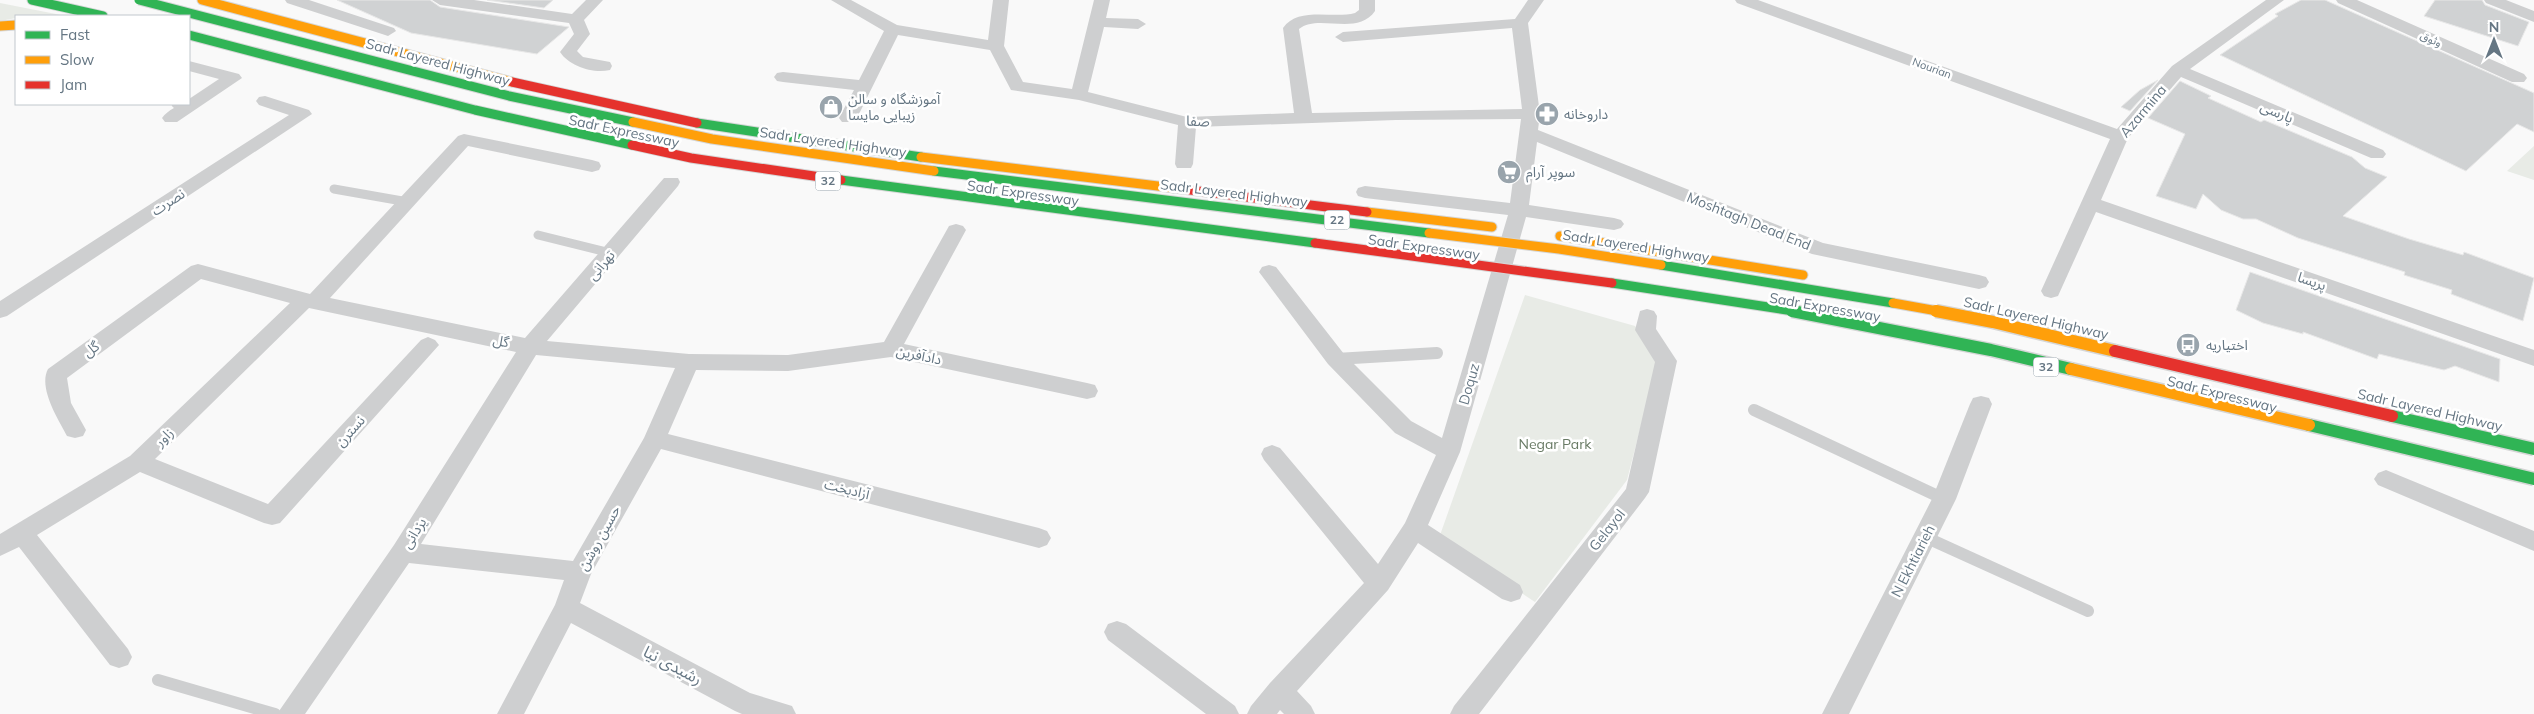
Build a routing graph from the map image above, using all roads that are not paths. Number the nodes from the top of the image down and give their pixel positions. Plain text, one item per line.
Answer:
1 (32, 0) edge
2 (51, 0) edge
3 (139, 0) edge
4 (202, 0) edge
5 (293, 0) edge
6 (440, 0) edge
7 (595, 0) edge
8 (840, 0) edge
9 (1001, 0) edge
10 (1102, 0) edge
11 (1367, 0) edge
12 (1536, 0) edge
13 (1743, 0) edge
14 (2276, 0) edge
15 (2344, 0) edge
16 (2492, 0) edge
17 (484, 3) edge
18 (99, 15) edge
19 (113, 15) edge
20 (2534, 17) edge
21 (576, 19) junction
22 (1097, 22) junction
23 (1520, 23) junction
24 (1138, 24) dead end
25 (15, 25) edge
26 (0, 26) edge
27 (15, 29) edge
28 (894, 29) junction
29 (388, 31) dead end
30 (190, 37) edge
31 (190, 37) edge
32 (1343, 37) dead end
33 (996, 46) junction
34 (190, 66) edge
35 (604, 66) dead end
36 (2178, 70) junction
37 (783, 77) dead end
38 (2518, 78) dead end
39 (866, 86) junction
40 (1080, 95) junction
41 (265, 101) dead end
42 (190, 103) edge
43 (848, 118) dead end
44 (1304, 119) junction
45 (1187, 122) junction
46 (1530, 123) junction
47 (2120, 136) junction
48 (2377, 154) dead end
49 (1184, 164) dead end
50 (592, 166) dead end
51 (671, 182) dead end
52 (334, 189) dead end
53 (1365, 192) dead end
54 (408, 202) junction
55 (2090, 203) junction
56 (1519, 210) junction
57 (1614, 224) dead end
58 (956, 230) dead end
59 (1521, 231) dead end
60 (538, 235) dead end
61 (1555, 235) dead end
62 (611, 253) junction
63 (1269, 272) dead end
64 (1816, 278) dead end
65 (1836, 282) dead end
66 (1978, 282) dead end
67 (2051, 291) dead end
68 (310, 301) junction
69 (0, 311) edge
70 (1647, 316) dead end
71 (428, 345) dead end
72 (530, 347) junction
73 (891, 349) junction
74 (1437, 353) dead end
75 (1336, 358) junction
76 (2534, 358) edge
77 (689, 362) junction
78 (1088, 391) dead end
79 (1981, 404) dead end
80 (1754, 410) dead end
81 (75, 430) dead end
82 (2534, 438) edge
83 (655, 439) junction
84 (2534, 450) edge
85 (1449, 452) junction
86 (1272, 454) dead end
87 (138, 462) junction
88 (2386, 479) dead end
89 (2534, 479) edge
90 (2534, 485) edge
91 (1944, 499) junction
92 (1415, 528) junction
93 (22, 533) junction
94 (1925, 537) junction
95 (1039, 538) dead end
96 (2534, 541) edge
97 (0, 546) edge
98 (403, 552) junction
99 (580, 572) junction
100 (1379, 583) junction
101 (1511, 592) dead end
102 (566, 608) junction
103 (2088, 611) dead end
104 (1117, 632) dead end
105 (119, 657) dead end
106 (158, 680) dead end
107 (1279, 691) junction
108 (275, 714) edge
109 (290, 714) edge
110 (510, 714) edge
111 (783, 714) edge
112 (1226, 714) edge
113 (1260, 714) edge
114 (1302, 714) edge
115 (1463, 714) edge
116 (1835, 714) edge

1 - 18 main road
2 - 19 main road
3 - 84 main road, Sadr Layered Highway / 22, bridge
4 - 59 main road, Sadr Expressway
5 - 29 street
6 - 17 street
7 - 21 street
8 - 28 street
9 - 33 street
10 - 22 street
11 - 44 street
12 - 23 street
13 - 47 street, Nourian
14 - 36 street, Azarmina
15 - 38 street, وثوق
16 - 20 street
17 - 21 street
21 - 35 street
22 - 24 street
22 - 40 street
23 - 32 street
23 - 46 street, Doquz
25 - 26 main road
26 - 27 street
28 - 33 street
28 - 39 street
30 - 90 main road, Sadr Expressway / 32
31 - 89 main road, 22, bridge
33 - 40 street, صفا
34 - 42 street
36 - 47 street, Azarmina
36 - 48 street, پارسی
37 - 39 street
39 - 43 street
40 - 45 street, صفا
41 - 69 street, نصرت
44 - 45 street, صفا
44 - 46 street, صفا
45 - 49 street
46 - 56 street, Doquz
46 - 66 street, Moshtagh Dead End
47 - 55 street, Azarmina
50 - 54 street
51 - 62 street, تهرانی
52 - 54 lane
53 - 56 street
54 - 68 street
55 - 67 street, Azarmina
55 - 76 street, پریسا
56 - 57 street
56 - 85 street, Doquz
58 - 73 street
60 - 62 lane
61 - 64 main road, Sadr Expressway
62 - 72 street, تهرانی
63 - 75 street
65 - 82 main road, Sadr Expressway
68 - 72 street, گل
68 - 81 street, گل
68 - 87 street, زاور
70 - 115 street, Gelayol
71 - 87 street, نسترن
72 - 77 street, گل
72 - 98 street, یزدانی
73 - 77 street, دادآفرین
73 - 78 street, دادآفرین
74 - 75 lane
75 - 85 street
77 - 83 street, حسین روشن
79 - 91 street, N Ekhtiarieh
80 - 91 lane
83 - 95 street, آزادبخت
83 - 99 street, حسین روشن
85 - 92 street, Doquz
86 - 100 street
87 - 93 street, زاور
88 - 96 street
91 - 94 street, N Ekhtiarieh
92 - 100 street, Doquz
92 - 101 street
93 - 97 street, زاور
93 - 105 street
94 - 103 lane
94 - 116 street, N Ekhtiarieh
98 - 99 street
98 - 109 street, یزدانی
99 - 102 street, حسین روشن
100 - 107 street, Doquz
102 - 110 street, حسین روشن
102 - 111 street, رشیدی نیا
104 - 112 street
106 - 108 lane
107 - 113 street, Doquz
107 - 114 street

